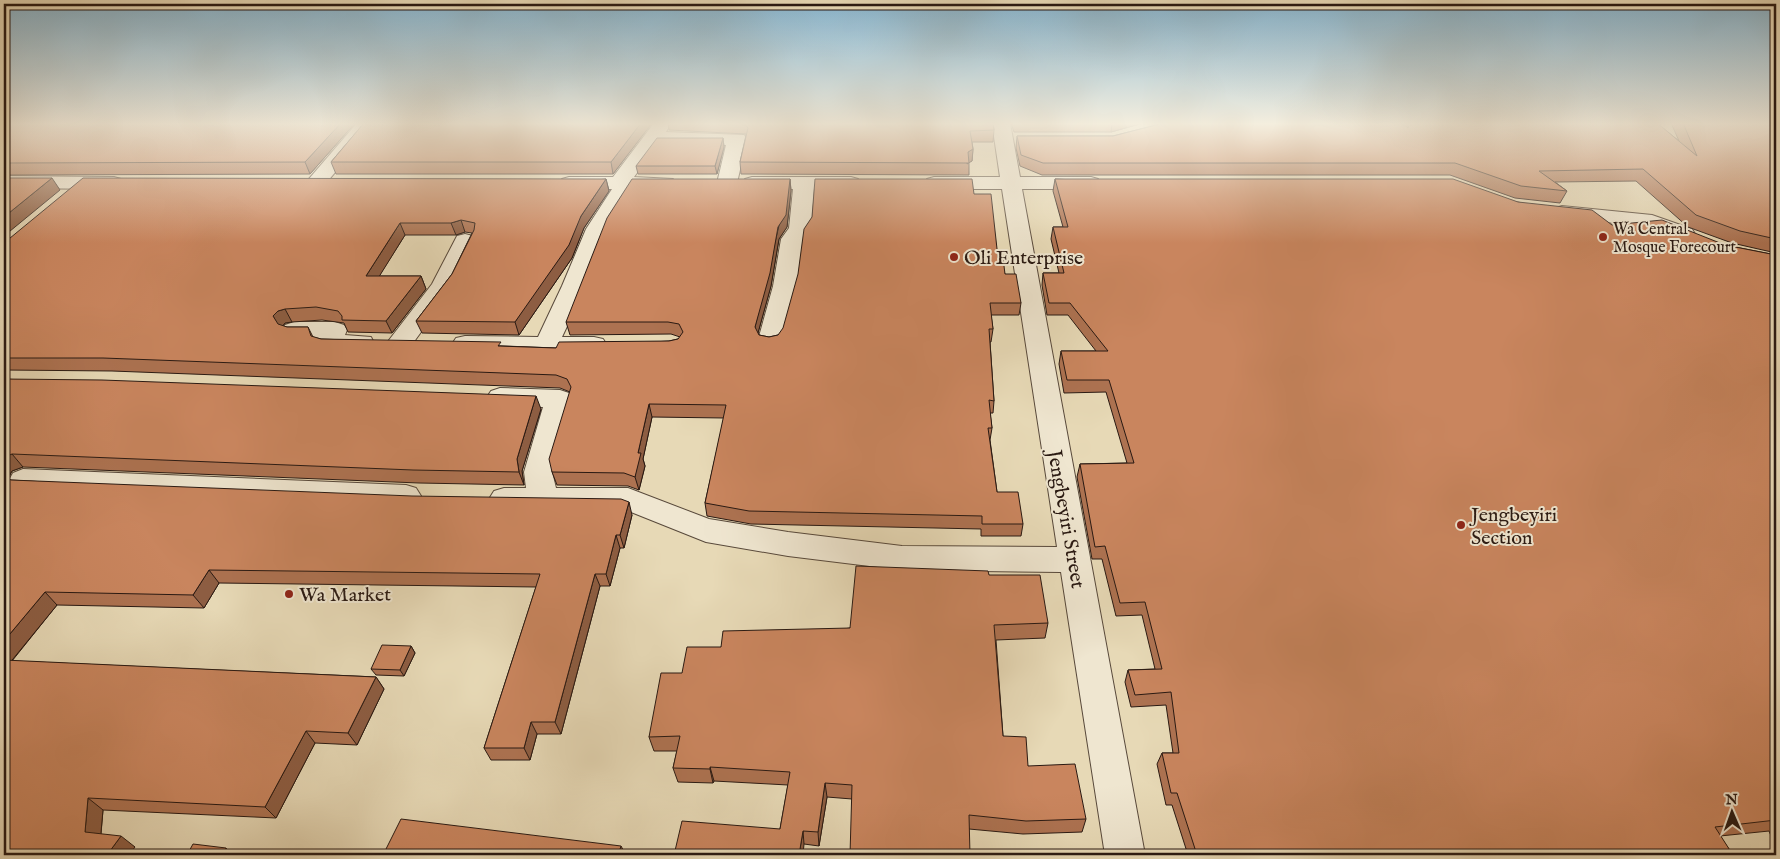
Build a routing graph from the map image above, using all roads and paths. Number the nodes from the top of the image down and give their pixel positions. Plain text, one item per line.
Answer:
1 (326, 163) edge
2 (636, 163) edge
3 (727, 163) edge
4 (1009, 163) edge
5 (4, 182) edge
6 (84, 182) junction
7 (1009, 182) junction
8 (133, 183) edge
9 (553, 183) edge
10 (622, 183) junction
11 (681, 183) edge
12 (804, 183) junction
13 (872, 183) edge
14 (912, 183) edge
15 (1107, 183) edge
16 (345, 184) edge
17 (62, 201) edge
18 (1541, 209) edge
19 (465, 241) dead end
20 (1707, 243) edge
21 (294, 330) edge
22 (770, 340) edge
23 (399, 344) junction
24 (613, 344) edge
25 (546, 345) junction
26 (475, 396) edge
27 (23, 480) edge
28 (428, 497) edge
29 (476, 498) edge
30 (543, 498) junction
31 (1074, 560) junction
32 (1125, 855) edge

1 - 16 street
2 - 10 street
3 - 12 street
4 - 7 street, Jengbeyiri Street
5 - 6 street
6 - 8 street
6 - 17 street
7 - 14 street
7 - 15 street
7 - 31 street, Jengbeyiri Street
9 - 10 street
10 - 11 street
10 - 25 street
12 - 13 street
12 - 22 street
18 - 20 street
19 - 23 street
21 - 23 street
23 - 25 street
24 - 25 street
26 - 30 street
27 - 28 street
29 - 30 street
30 - 31 street
31 - 32 street, Jengbeyiri Street

